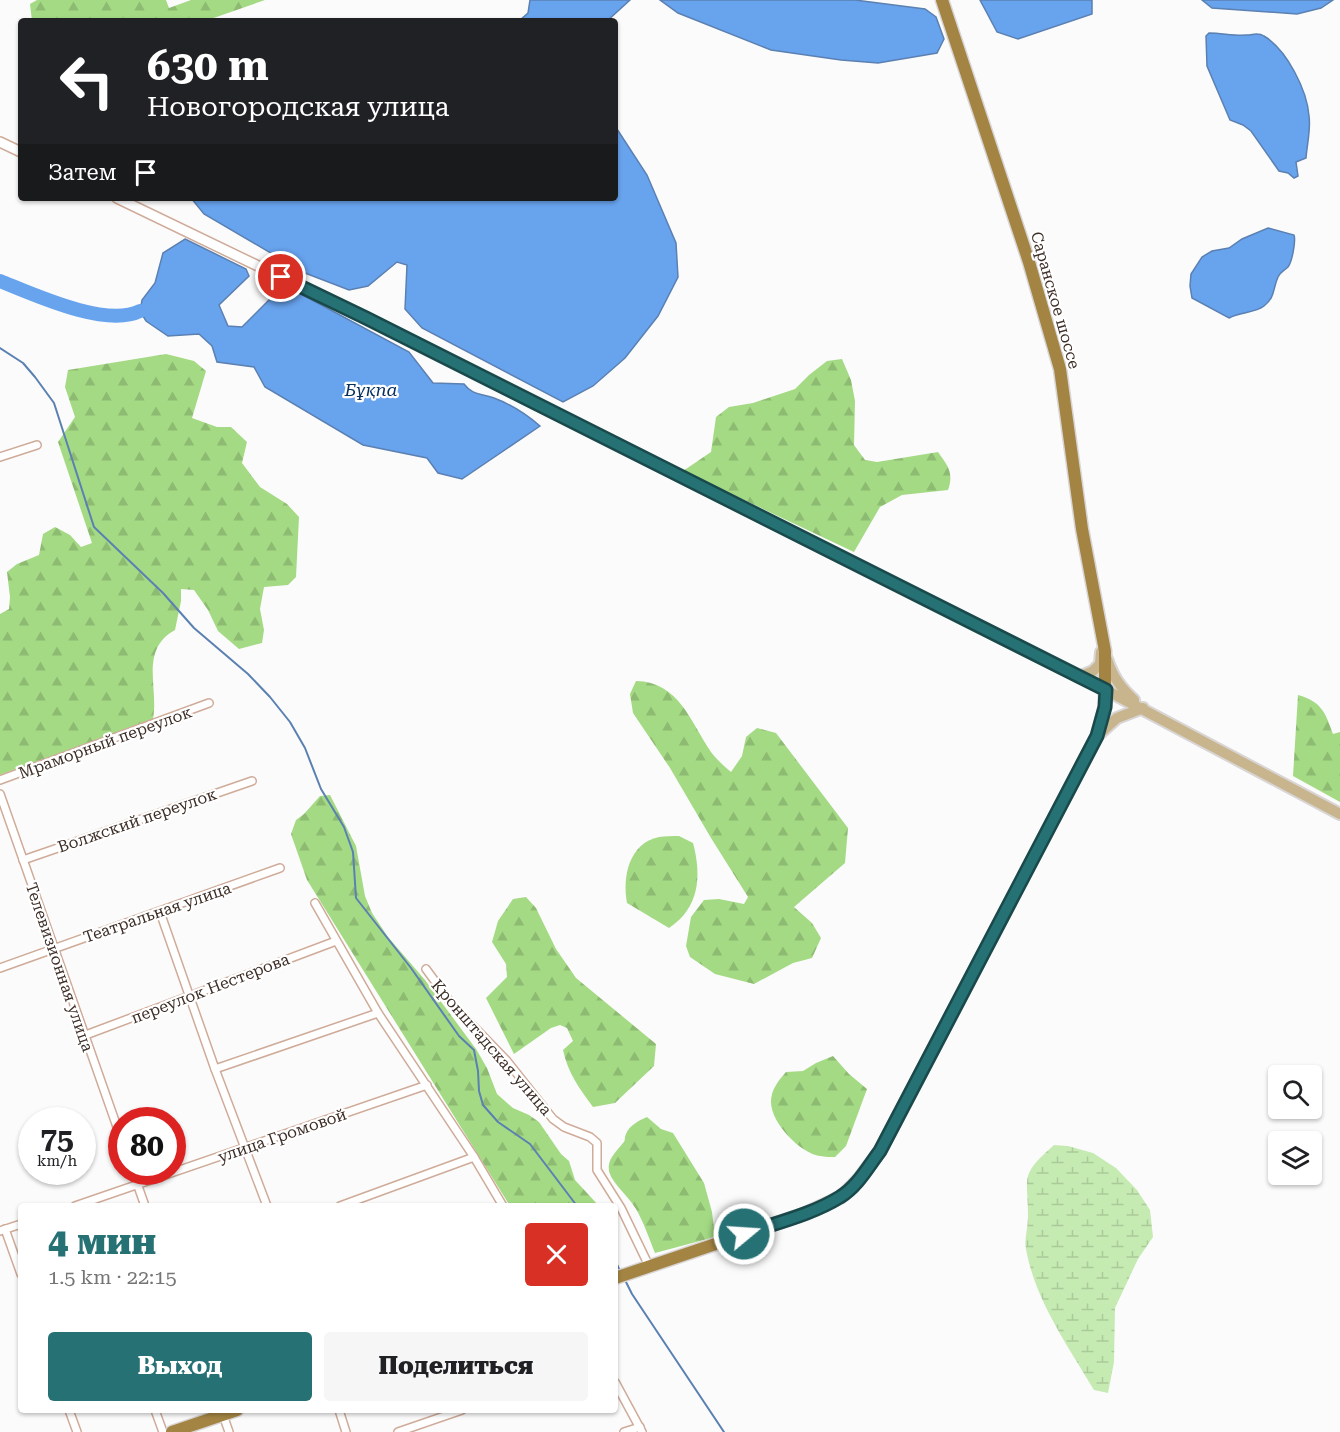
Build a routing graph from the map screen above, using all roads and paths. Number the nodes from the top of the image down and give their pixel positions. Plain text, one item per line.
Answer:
1 (942, 0) edge
2 (0, 142) edge
3 (18, 151) edge
4 (123, 201) edge
5 (37, 445) dead end
6 (0, 457) edge
7 (1102, 637) junction
8 (1105, 651) junction
9 (1079, 677) junction
10 (1106, 690) junction
11 (209, 703) dead end
12 (1143, 708) junction
13 (1097, 736) junction
14 (0, 780) edge
15 (252, 781) dead end
16 (0, 794) edge
17 (1340, 814) edge
18 (23, 860) junction
19 (280, 868) dead end
20 (315, 903) dead end
21 (160, 912) junction
22 (336, 941) junction
23 (54, 948) junction
24 (0, 968) edge
25 (426, 969) dead end
26 (189, 995) junction
27 (378, 1013) junction
28 (84, 1036) junction
29 (215, 1069) junction
30 (427, 1085) junction
31 (110, 1107) edge
32 (245, 1147) junction
33 (474, 1157) junction
34 (186, 1168) edge
35 (138, 1185) joint
36 (86, 1203) edge
37 (144, 1203) edge
38 (266, 1203) edge
39 (348, 1203) edge
40 (501, 1203) edge
41 (618, 1203) edge
42 (618, 1203) edge
43 (18, 1225) edge
44 (3, 1230) edge
45 (649, 1266) junction
46 (18, 1267) edge
47 (618, 1277) edge
48 (618, 1387) edge
49 (70, 1413) edge
50 (156, 1413) edge
51 (222, 1413) edge
52 (340, 1413) edge
53 (453, 1413) edge
54 (641, 1429) edge
55 (76, 1432) edge
56 (163, 1432) edge
57 (172, 1432) edge
58 (229, 1432) edge
59 (346, 1432) edge
60 (398, 1432) edge
61 (624, 1432) edge

1 - 7 highway, Саранское шоссе
2 - 3 street
4 - 9 street
5 - 6 street
7 - 8 highway, Саранское шоссе
7 - 9 main road
8 - 10 highway, Саранское шоссе
8 - 12 main road
9 - 10 street
10 - 12 main road
10 - 13 highway, Саранское шоссе
11 - 14 street, Мраморный переулок
12 - 13 main road
12 - 17 main road
13 - 45 highway, Саранское шоссе
15 - 18 street, Волжский переулок
16 - 18 street, Телевизионная улица
18 - 23 street, Телевизионная улица
19 - 21 street, Театральная улица
20 - 22 street
21 - 23 street, Театральная улица
21 - 26 street
22 - 26 street, переулок Нестерова
22 - 27 street
23 - 24 street, Театральная улица
23 - 28 street, Телевизионная улица
25 - 42 street, Кронштадская улица
26 - 28 street, переулок Нестерова
26 - 29 street
27 - 29 street
27 - 30 street
28 - 31 street, Телевизионная улица
29 - 32 street
30 - 32 street, улица Громовой
30 - 33 street
32 - 34 street, улица Громовой
32 - 38 street
33 - 39 street
33 - 40 street
35 - 36 street, улица Громовой
35 - 37 street
41 - 45 street, Кронштадская улица
43 - 44 street
44 - 46 street
45 - 47 highway, Саранское шоссе
48 - 54 street
49 - 55 street
50 - 56 street
51 - 57 highway
51 - 58 street
52 - 59 street
53 - 60 street
54 - 61 street

